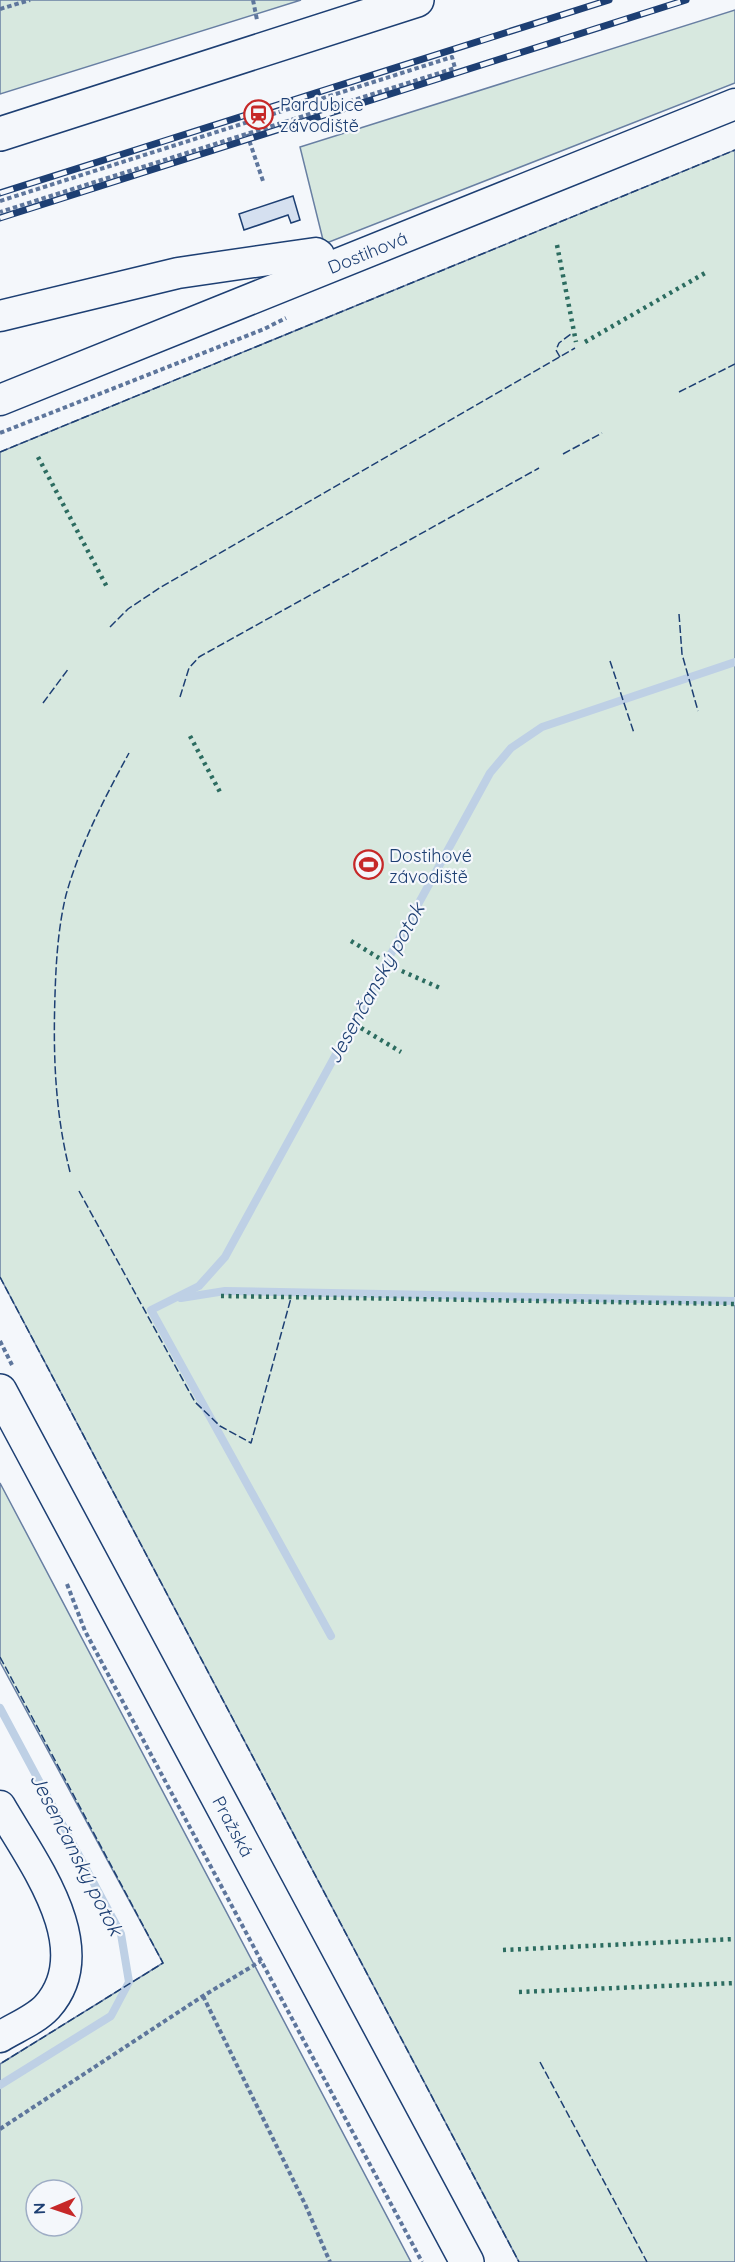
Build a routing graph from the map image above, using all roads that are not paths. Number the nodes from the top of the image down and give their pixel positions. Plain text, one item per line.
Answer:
1 (417, 0) edge
2 (735, 104) edge
3 (0, 134) edge
4 (319, 255) dead end
5 (0, 316) edge
6 (0, 400) edge
7 (0, 1391) edge
8 (0, 1806) edge
9 (0, 2037) edge
10 (467, 2262) edge

1 - 3 main road
2 - 6 street, Dostihová
4 - 5 street
7 - 10 main road, Pražská
8 - 9 street

